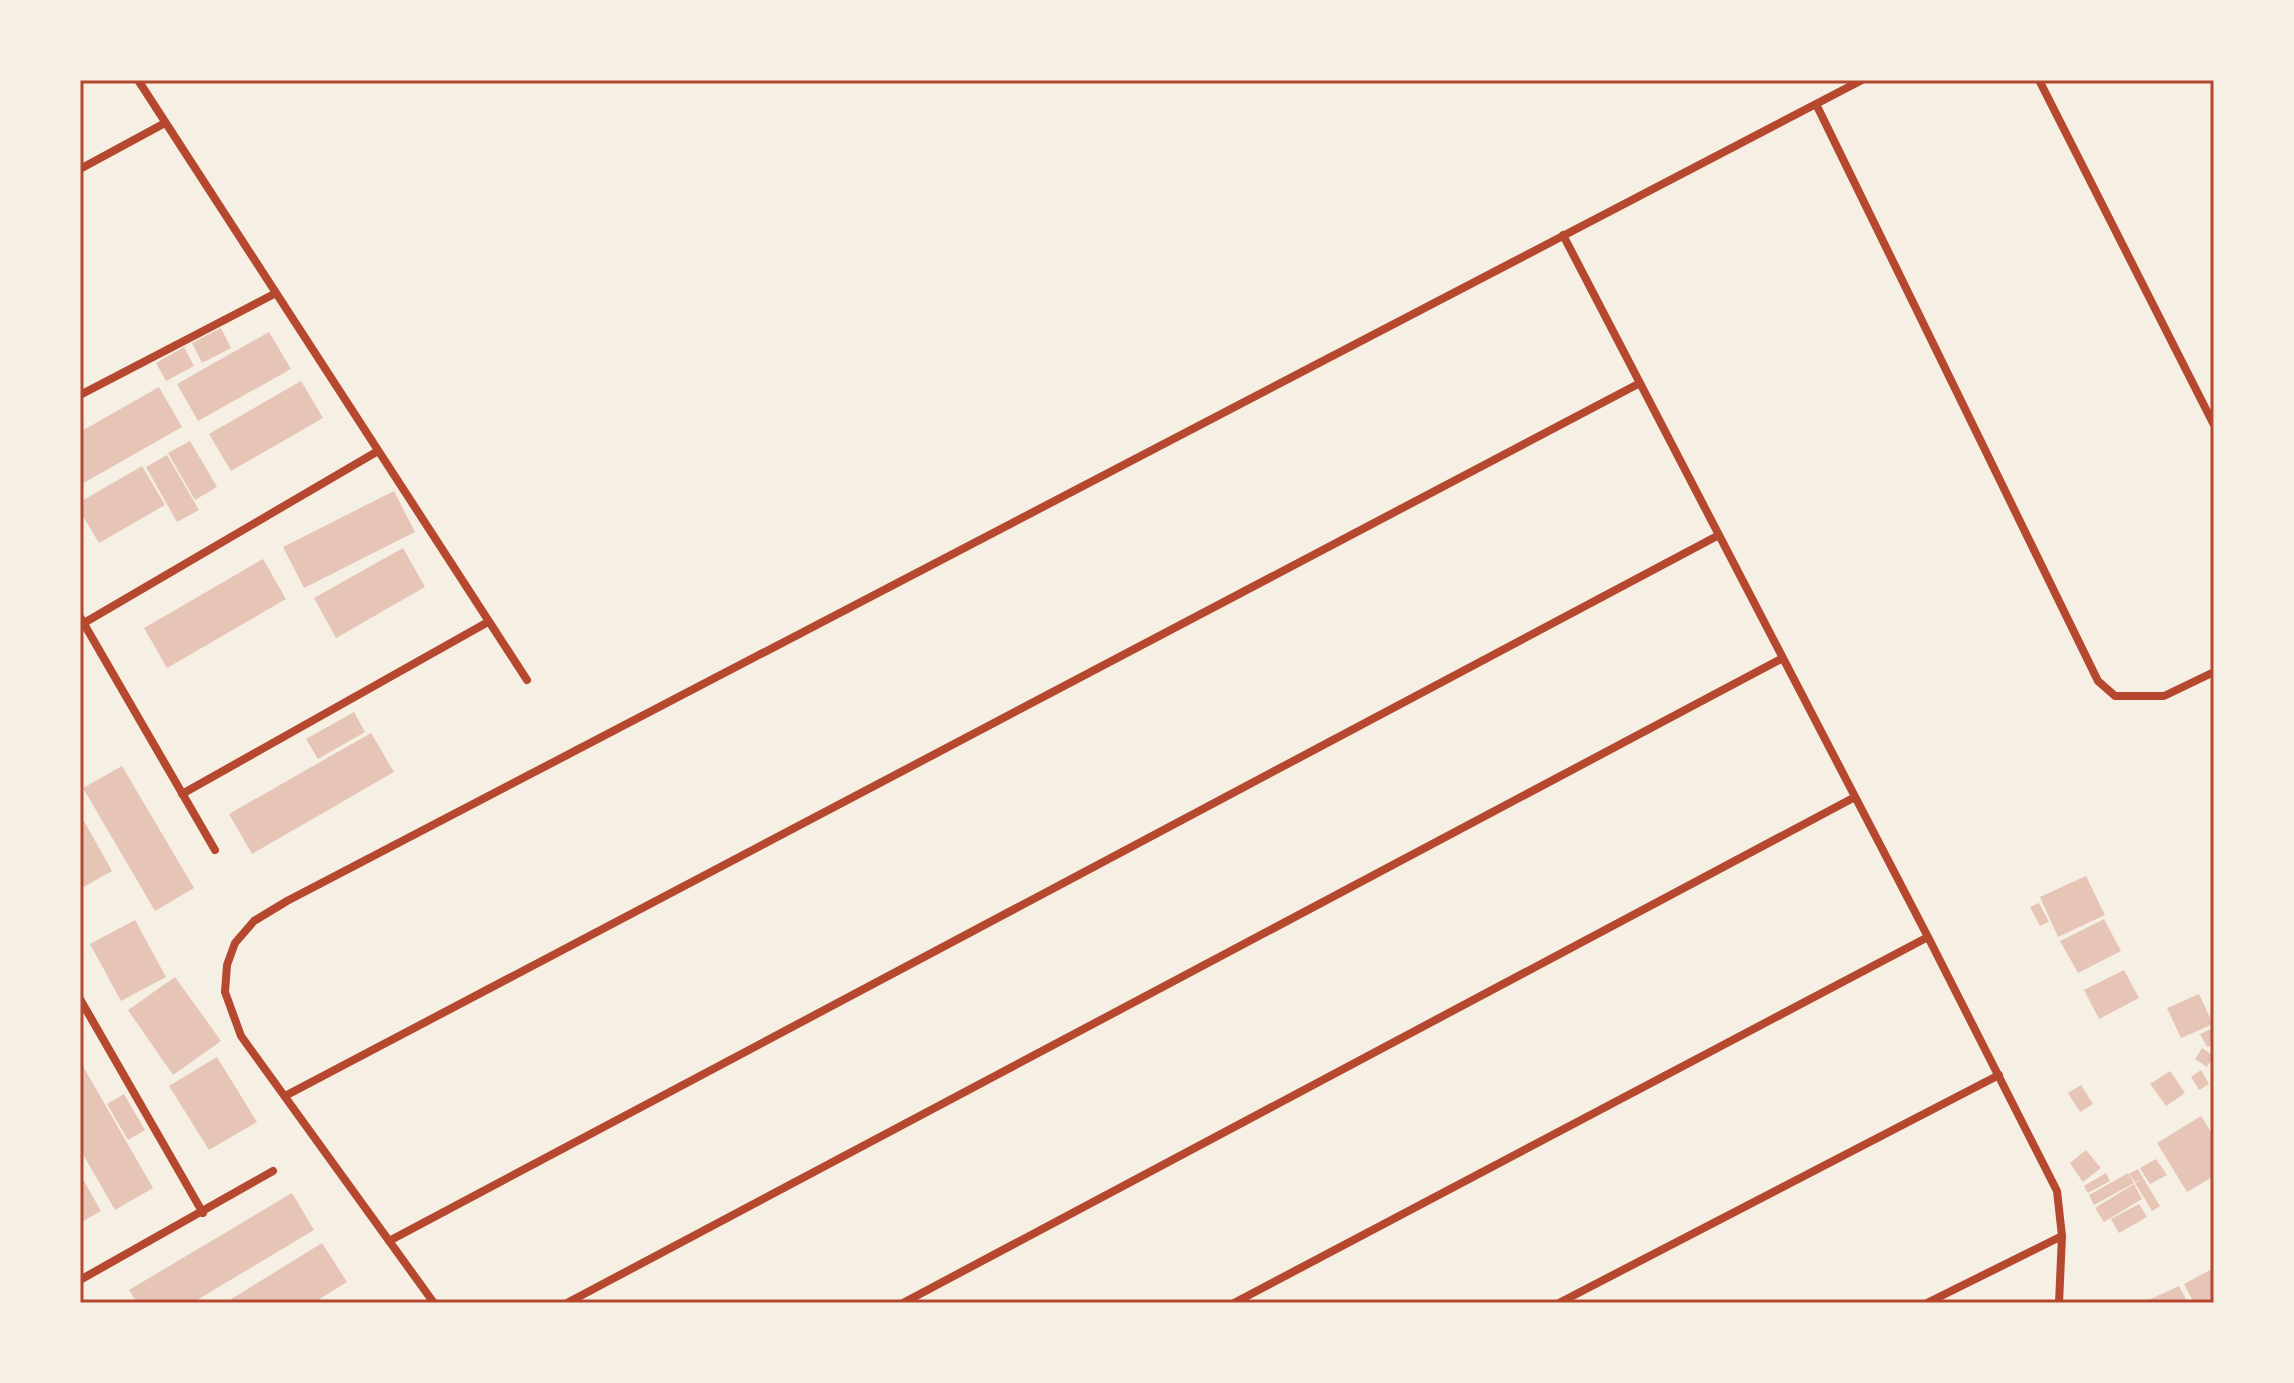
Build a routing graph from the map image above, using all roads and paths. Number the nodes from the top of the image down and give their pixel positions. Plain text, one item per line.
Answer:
1 (138, 80) edge
2 (1862, 80) edge
3 (2039, 80) edge
4 (1816, 104) junction
5 (165, 123) junction
6 (80, 169) edge
7 (1563, 235) junction
8 (276, 293) junction
9 (1640, 383) junction
10 (80, 395) edge
11 (2214, 425) edge
12 (378, 451) junction
13 (1719, 535) junction
14 (82, 620) edge
15 (488, 622) junction
16 (1783, 658) junction
17 (2214, 672) edge
18 (527, 680) dead end
19 (182, 794) junction
20 (1855, 797) junction
21 (215, 850) dead end
22 (1928, 937) junction
23 (80, 999) edge
24 (1999, 1075) junction
25 (285, 1096) junction
26 (273, 1171) dead end
27 (203, 1213) junction
28 (2062, 1236) junction
29 (389, 1241) junction
30 (80, 1280) edge
31 (434, 1303) edge
32 (567, 1303) edge
33 (903, 1303) edge
34 (1234, 1303) edge
35 (1559, 1303) edge
36 (1927, 1303) edge
37 (2059, 1303) edge

1 - 5 street
2 - 4 street
3 - 11 street
4 - 7 street
4 - 17 street
5 - 6 street
5 - 8 street
7 - 9 street
7 - 25 street
8 - 10 street
8 - 12 street
9 - 13 street
9 - 25 street
12 - 14 street
12 - 15 street
13 - 16 street
13 - 29 street
14 - 19 street
15 - 18 street
15 - 19 street
16 - 20 street
16 - 32 street
19 - 21 street
20 - 22 street
20 - 33 street
22 - 24 street
22 - 34 street
23 - 27 street
24 - 28 street
24 - 35 street
25 - 29 street
26 - 27 street
27 - 30 street
28 - 36 street
28 - 37 street
29 - 31 street

